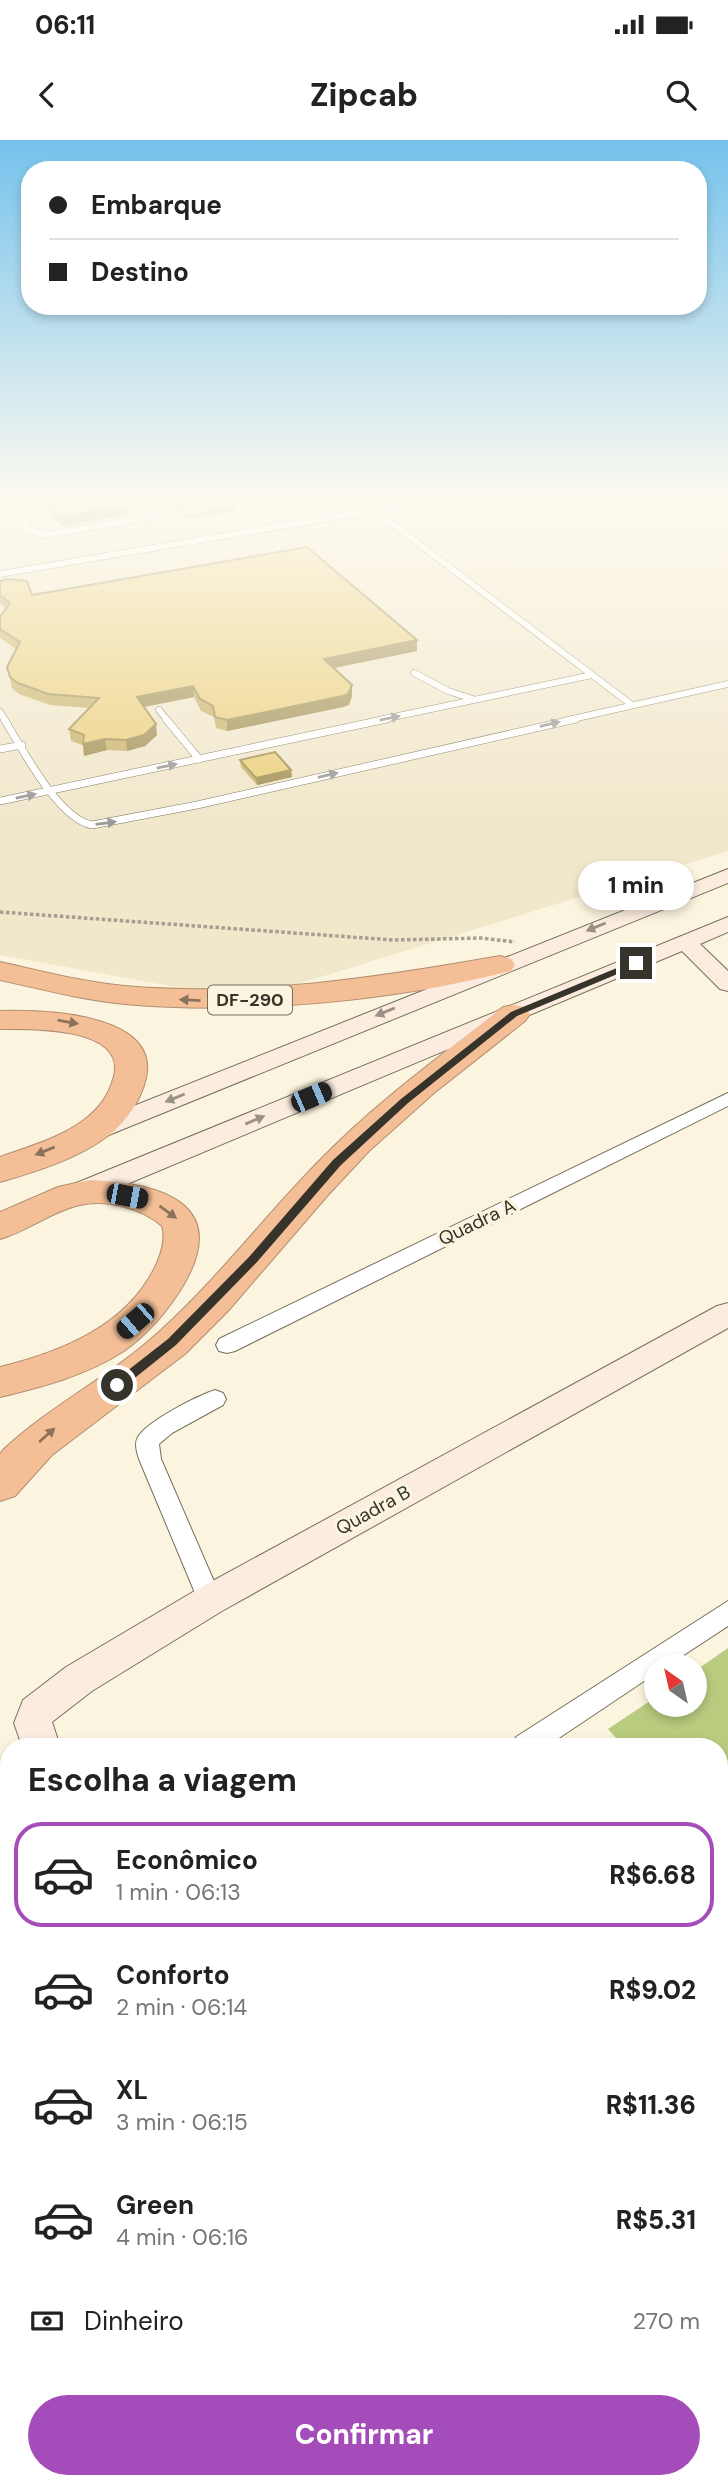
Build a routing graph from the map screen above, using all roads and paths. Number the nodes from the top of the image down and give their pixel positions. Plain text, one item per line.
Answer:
1 (502, 607) edge
2 (414, 673) dead end
3 (592, 675) junction
4 (728, 684) edge
5 (476, 700) junction
6 (632, 705) junction
7 (159, 710) edge
8 (0, 712) edge
9 (10, 728) junction
10 (0, 730) edge
11 (22, 745) junction
12 (0, 749) edge
13 (199, 759) junction
14 (53, 791) junction
15 (0, 801) edge
16 (728, 875) edge
17 (0, 912) edge
18 (728, 924) edge
19 (685, 942) junction
20 (551, 945) junction
21 (500, 965) junction
22 (0, 971) edge
23 (728, 984) edge
24 (514, 1014) junction
25 (0, 1020) edge
26 (728, 1099) edge
27 (90, 1133) junction
28 (0, 1170) edge
29 (79, 1193) junction
30 (0, 1226) edge
31 (728, 1314) edge
32 (227, 1345) dead end
33 (0, 1382) edge
34 (215, 1399) dead end
35 (0, 1484) edge
36 (210, 1600) junction
37 (728, 1612) edge
38 (37, 1735) edge
39 (537, 1738) edge

1 - 3 lane
2 - 5 lane
3 - 5 lane
3 - 6 lane
4 - 6 lane
13 -> 5 lane
14 -> 6 lane
7 - 13 lane
8 - 9 lane
9 - 10 lane
9 - 11 lane
11 - 12 lane
11 - 14 lane
14 -> 13 lane
15 -> 14 lane
16 -> 20 main road, DF-290
17 - 20 path
18 - 19 main road
19 - 23 main road
19 - 24 main road
20 - 21 main road, DF-290
21 -> 22 highway, DF-290
21 -> 27 main road, DF-290
29 -> 24 main road
35 -> 24 highway
25 -> 27 highway
26 - 32 street, Quadra A
27 -> 28 highway, DF-290
29 - 30 highway
29 -> 33 highway
31 - 36 main road, Quadra B
34 - 36 street
36 - 38 main road, Quadra B
37 - 39 street

